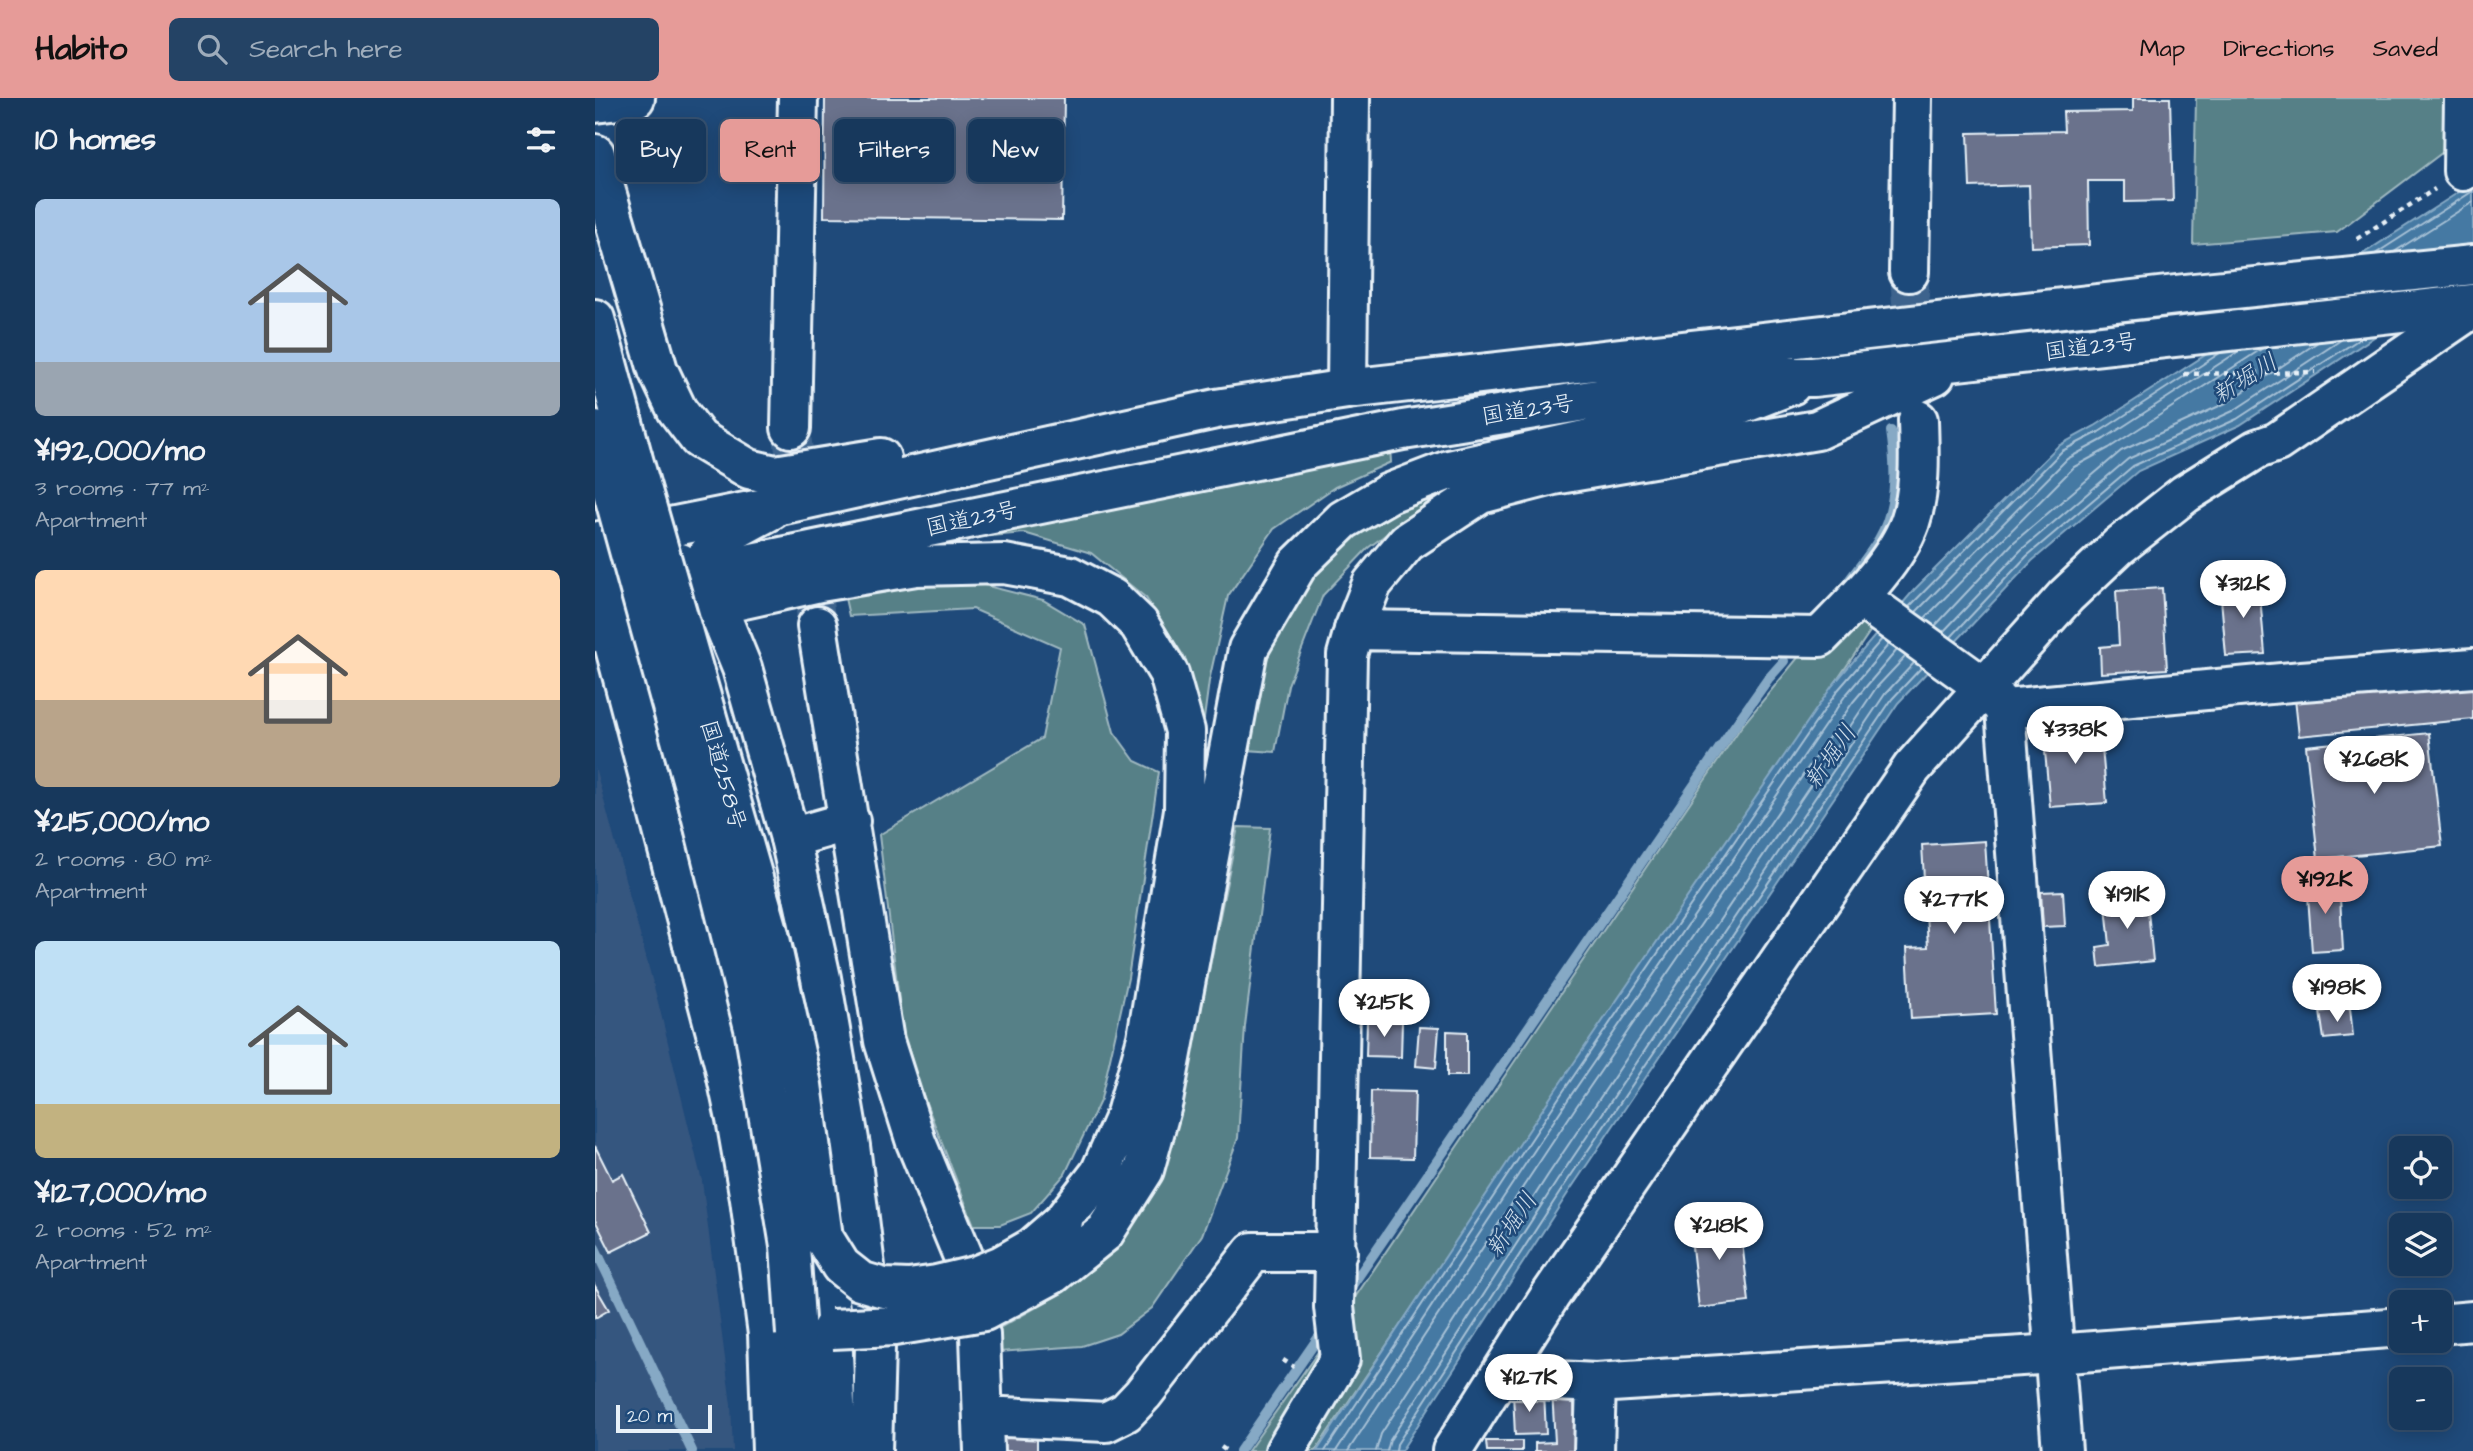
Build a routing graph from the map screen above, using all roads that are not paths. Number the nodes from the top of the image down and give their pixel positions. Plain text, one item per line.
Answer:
1 (635, 98) edge
2 (798, 98) edge
3 (1350, 98) edge
4 (1912, 98) edge
5 (2464, 98) edge
6 (595, 103) edge
7 (595, 154) edge
8 (2463, 171) road end
9 (2473, 265) edge
10 (1909, 272) tunnel mouth
11 (2473, 306) edge
12 (595, 319) edge
13 (1963, 362) junction
14 (1813, 377) junction
15 (1347, 389) junction
16 (1216, 409) junction
17 (1918, 420) tunnel mouth
18 (791, 428) tunnel mouth
19 (610, 448) edge
20 (780, 505) junction
21 (595, 542) edge
22 (700, 597) junction
23 (599, 598) edge
24 (1867, 603) junction
25 (817, 626) tunnel mouth
26 (1354, 630) junction
27 (2473, 668) edge
28 (1985, 690) junction
29 (850, 821) junction
30 (790, 838) junction
31 (823, 1237) junction
32 (1337, 1252) junction
33 (758, 1265) junction
34 (2473, 1321) edge
35 (2452, 1323) edge
36 (2389, 1328) edge
37 (814, 1332) junction
38 (2055, 1354) junction
39 (1499, 1378) junction
40 (1596, 1383) junction
41 (984, 1433) edge
42 (772, 1451) edge
43 (804, 1451) edge
44 (837, 1451) edge
45 (873, 1451) edge
46 (1285, 1451) edge
47 (1452, 1451) edge
48 (1594, 1451) edge
49 (2062, 1451) edge

1 - 6 main road
2 - 18 main road
3 - 15 main road
4 - 10 main road
5 - 8 main road
7 - 16 main road
9 - 15 main road, 国道23号
11 - 13 main road, 国道23号
11 - 28 main road
12 - 19 main road, 国道258号
13 - 14 main road, 国道23号
13 - 26 main road
14 - 22 main road, 国道23号
14 - 37 main road, bridge
15 - 16 main road, 国道23号
16 - 20 main road, 国道23号
17 - 24 main road
19 - 31 main road, 国道258号, bridge
19 - 37 main road, 国道258号, bridge
20 - 21 main road, 国道23号
20 - 22 main road
22 - 23 main road
22 - 23 main road
22 - 30 main road
22 - 31 main road, bridge
22 - 33 main road
23 - 33 main road
24 - 26 main road
24 - 28 main road
25 - 29 main road
26 - 32 main road
27 - 28 main road
28 - 38 main road
28 - 39 main road
29 - 30 main road
29 - 41 main road
30 - 45 main road
31 - 37 main road, 国道258号
32 - 41 main road
32 - 46 main road
33 - 42 main road
34 - 35 main road
36 - 38 main road
37 - 43 main road
37 - 44 main road
38 - 40 main road
38 - 49 main road
39 - 40 main road
39 - 47 main road
40 - 48 main road

